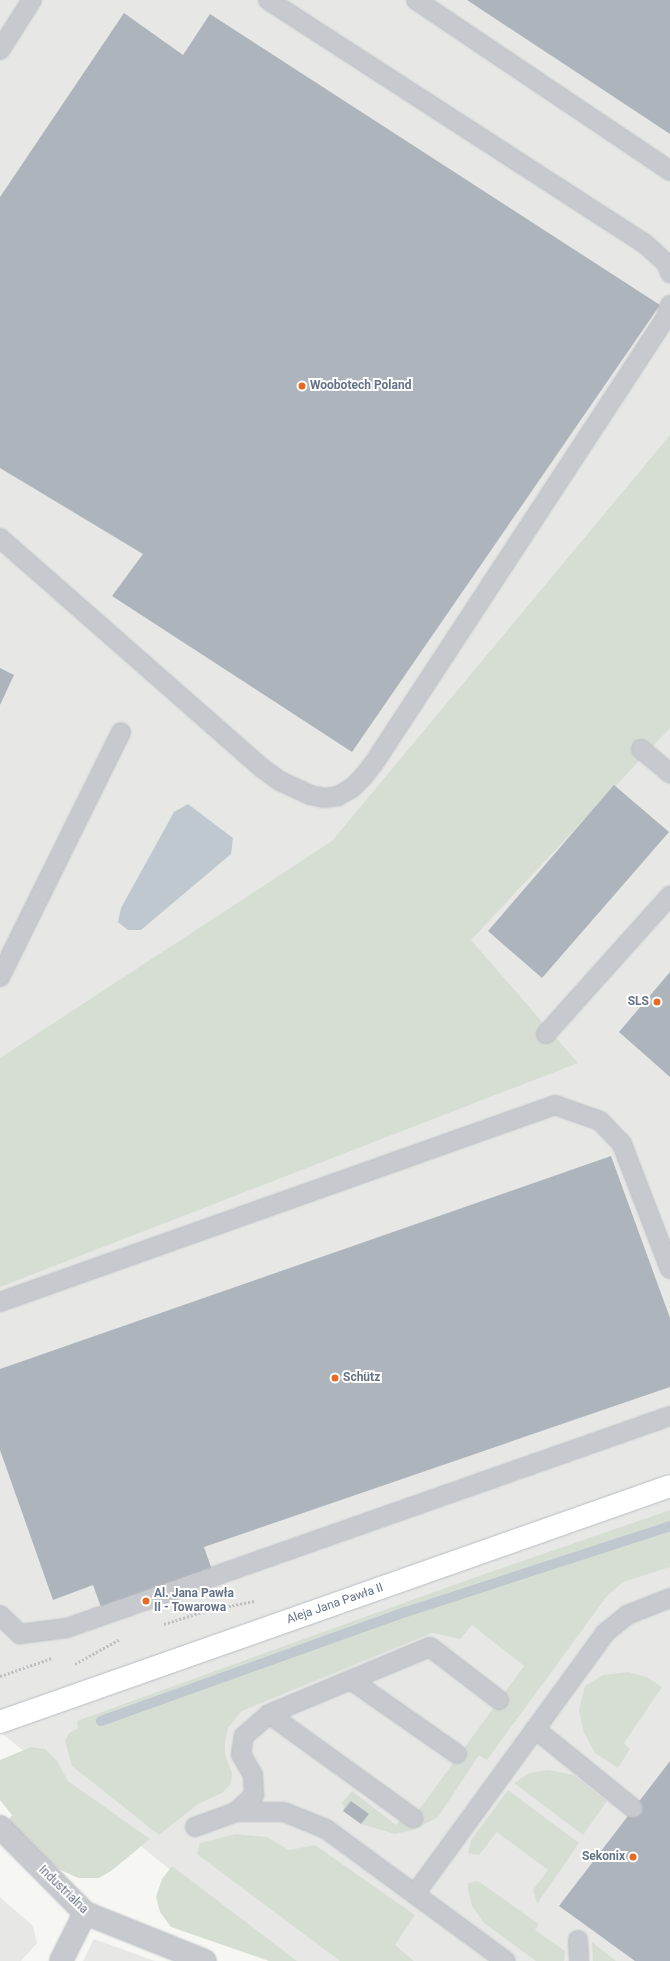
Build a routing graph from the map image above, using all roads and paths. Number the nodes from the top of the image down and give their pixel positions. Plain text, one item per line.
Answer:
1 (32, 0) edge
2 (268, 0) edge
3 (416, 0) edge
4 (0, 50) edge
5 (670, 171) edge
6 (670, 273) edge
7 (670, 305) edge
8 (0, 538) edge
9 (121, 732) dead end
10 (640, 749) dead end
11 (670, 773) edge
12 (670, 896) edge
13 (0, 977) edge
14 (546, 1034) dead end
15 (670, 1269) edge
16 (0, 1302) edge
17 (670, 1416) edge
18 (670, 1486) edge
19 (670, 1598) edge
20 (0, 1615) edge
21 (352, 1680) junction
22 (499, 1700) dead end
23 (269, 1714) junction
24 (0, 1722) edge
25 (535, 1729) junction
26 (457, 1754) dead end
27 (633, 1808) dead end
28 (236, 1812) junction
29 (413, 1818) dead end
30 (0, 1827) edge
31 (195, 1827) dead end
32 (415, 1894) junction
33 (84, 1914) junction
34 (578, 1940) dead end
35 (61, 1961) edge
36 (205, 1961) edge
37 (506, 1961) edge
38 (579, 1961) edge

1 - 4 lane
2 - 6 lane
3 - 5 lane
7 - 8 lane
9 - 13 lane
10 - 11 lane
12 - 14 lane
15 - 16 lane
17 - 20 lane
18 - 24 street, Aleja Jana Pawła II
19 - 25 lane
21 - 22 lane
21 - 23 lane
21 - 26 lane
23 - 28 lane
23 - 29 lane
25 - 27 lane
25 - 32 lane
28 - 31 lane
28 - 32 lane
30 - 33 street, Industrialna
32 - 37 lane
33 - 35 street
33 - 36 street, Industrialna
34 - 38 lane

